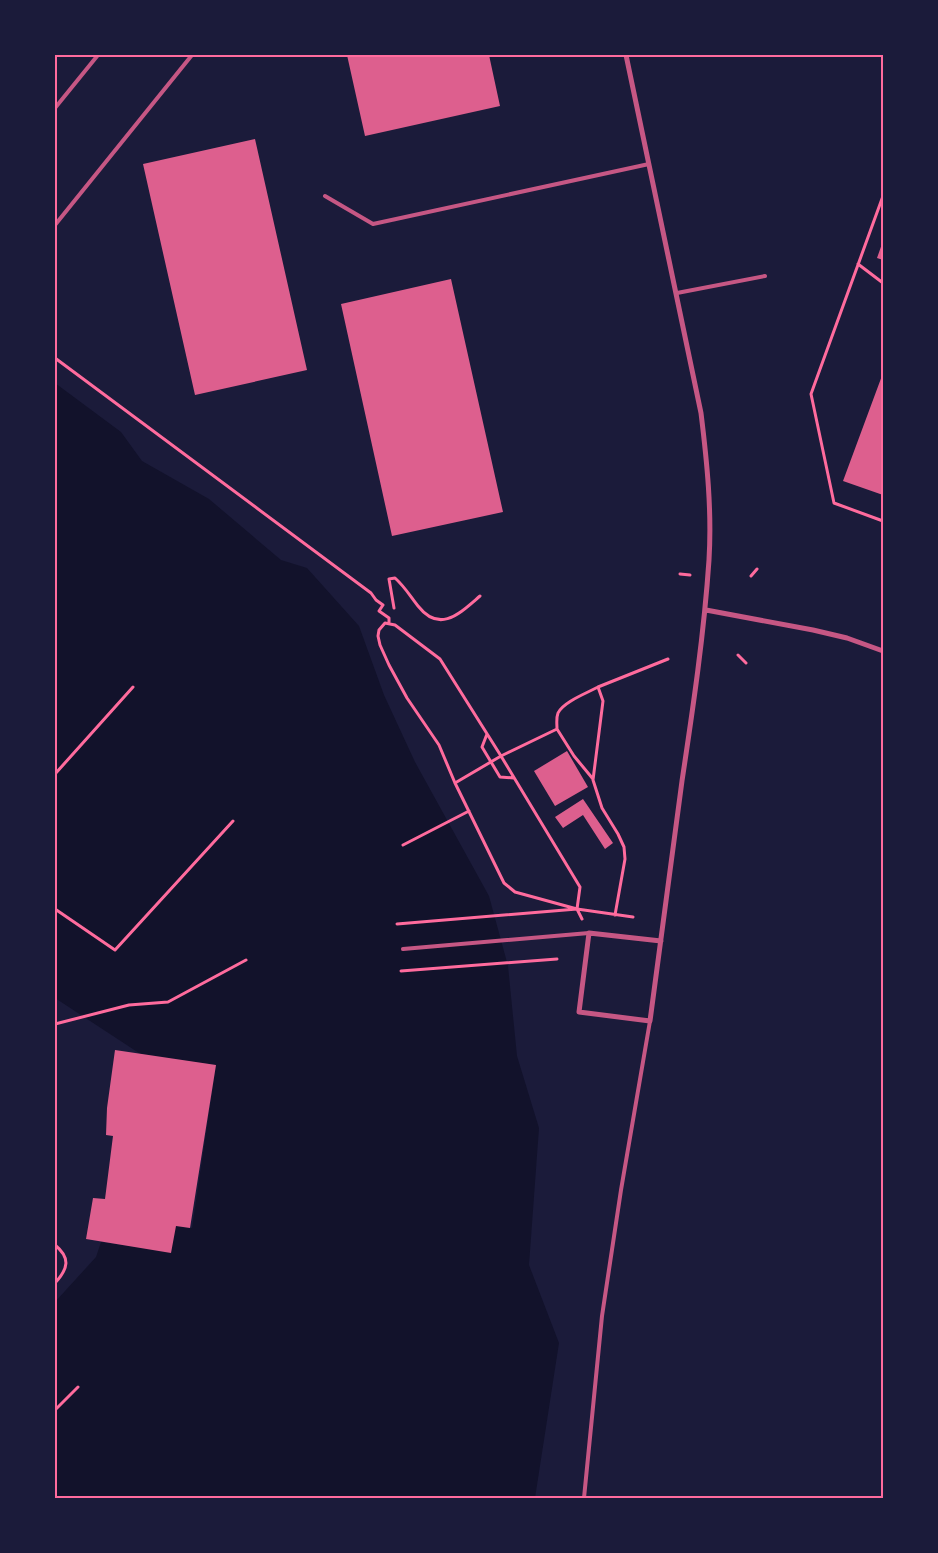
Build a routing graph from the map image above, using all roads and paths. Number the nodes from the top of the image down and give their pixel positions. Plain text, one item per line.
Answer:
1 (98, 55) edge
2 (192, 55) edge
3 (626, 55) edge
4 (55, 108) edge
5 (650, 164) junction
6 (325, 196) dead end
7 (883, 196) edge
8 (55, 225) edge
9 (858, 264) junction
10 (765, 276) dead end
11 (883, 283) edge
12 (677, 293) junction
13 (55, 358) edge
14 (883, 520) edge
15 (757, 569) dead end
16 (680, 574) dead end
17 (690, 575) dead end
18 (751, 576) dead end
19 (480, 596) dead end
20 (394, 608) dead end
21 (706, 610) junction
22 (389, 623) junction
23 (883, 651) edge
24 (738, 655) dead end
25 (668, 659) dead end
26 (746, 663) dead end
27 (134, 687) dead end
28 (598, 687) junction
29 (557, 729) junction
30 (487, 734) junction
31 (501, 756) junction
32 (491, 763) junction
33 (55, 774) edge
34 (514, 778) junction
35 (593, 780) junction
36 (455, 784) junction
37 (469, 811) junction
38 (233, 821) dead end
39 (403, 845) dead end
40 (55, 909) edge
41 (577, 910) junction
42 (615, 914) junction
43 (633, 917) dead end
44 (397, 924) dead end
45 (589, 933) junction
46 (661, 941) junction
47 (403, 949) dead end
48 (557, 959) dead end
49 (246, 960) dead end
50 (401, 971) dead end
51 (650, 1021) junction
52 (55, 1024) edge
53 (55, 1245) edge
54 (55, 1283) edge
55 (78, 1387) dead end
56 (55, 1410) edge
57 (584, 1498) edge

1 - 4 lane
2 - 8 lane
3 - 5 street
5 - 6 lane
5 - 12 street
7 - 9 path
9 - 11 path
9 - 14 path
10 - 12 lane
12 - 21 street
13 - 22 path
15 - 18 path
16 - 17 path
19 - 20 path
21 - 23 street
21 - 46 street
22 - 30 path
22 - 36 path
24 - 26 path
25 - 28 path
27 - 33 path
28 - 29 path
28 - 35 path
29 - 31 path
29 - 35 path
30 - 31 path
30 - 32 path
31 - 32 path
31 - 34 path
32 - 34 path
32 - 36 path
34 - 41 path
35 - 42 path
36 - 37 path
37 - 39 path
37 - 41 path
38 - 40 path
41 - 42 path
41 - 44 path
41 - 45 path
42 - 43 path
45 - 46 street
45 - 47 lane
45 - 51 street
46 - 51 street
48 - 50 path
49 - 52 path
51 - 57 lane
53 - 54 path
55 - 56 path

